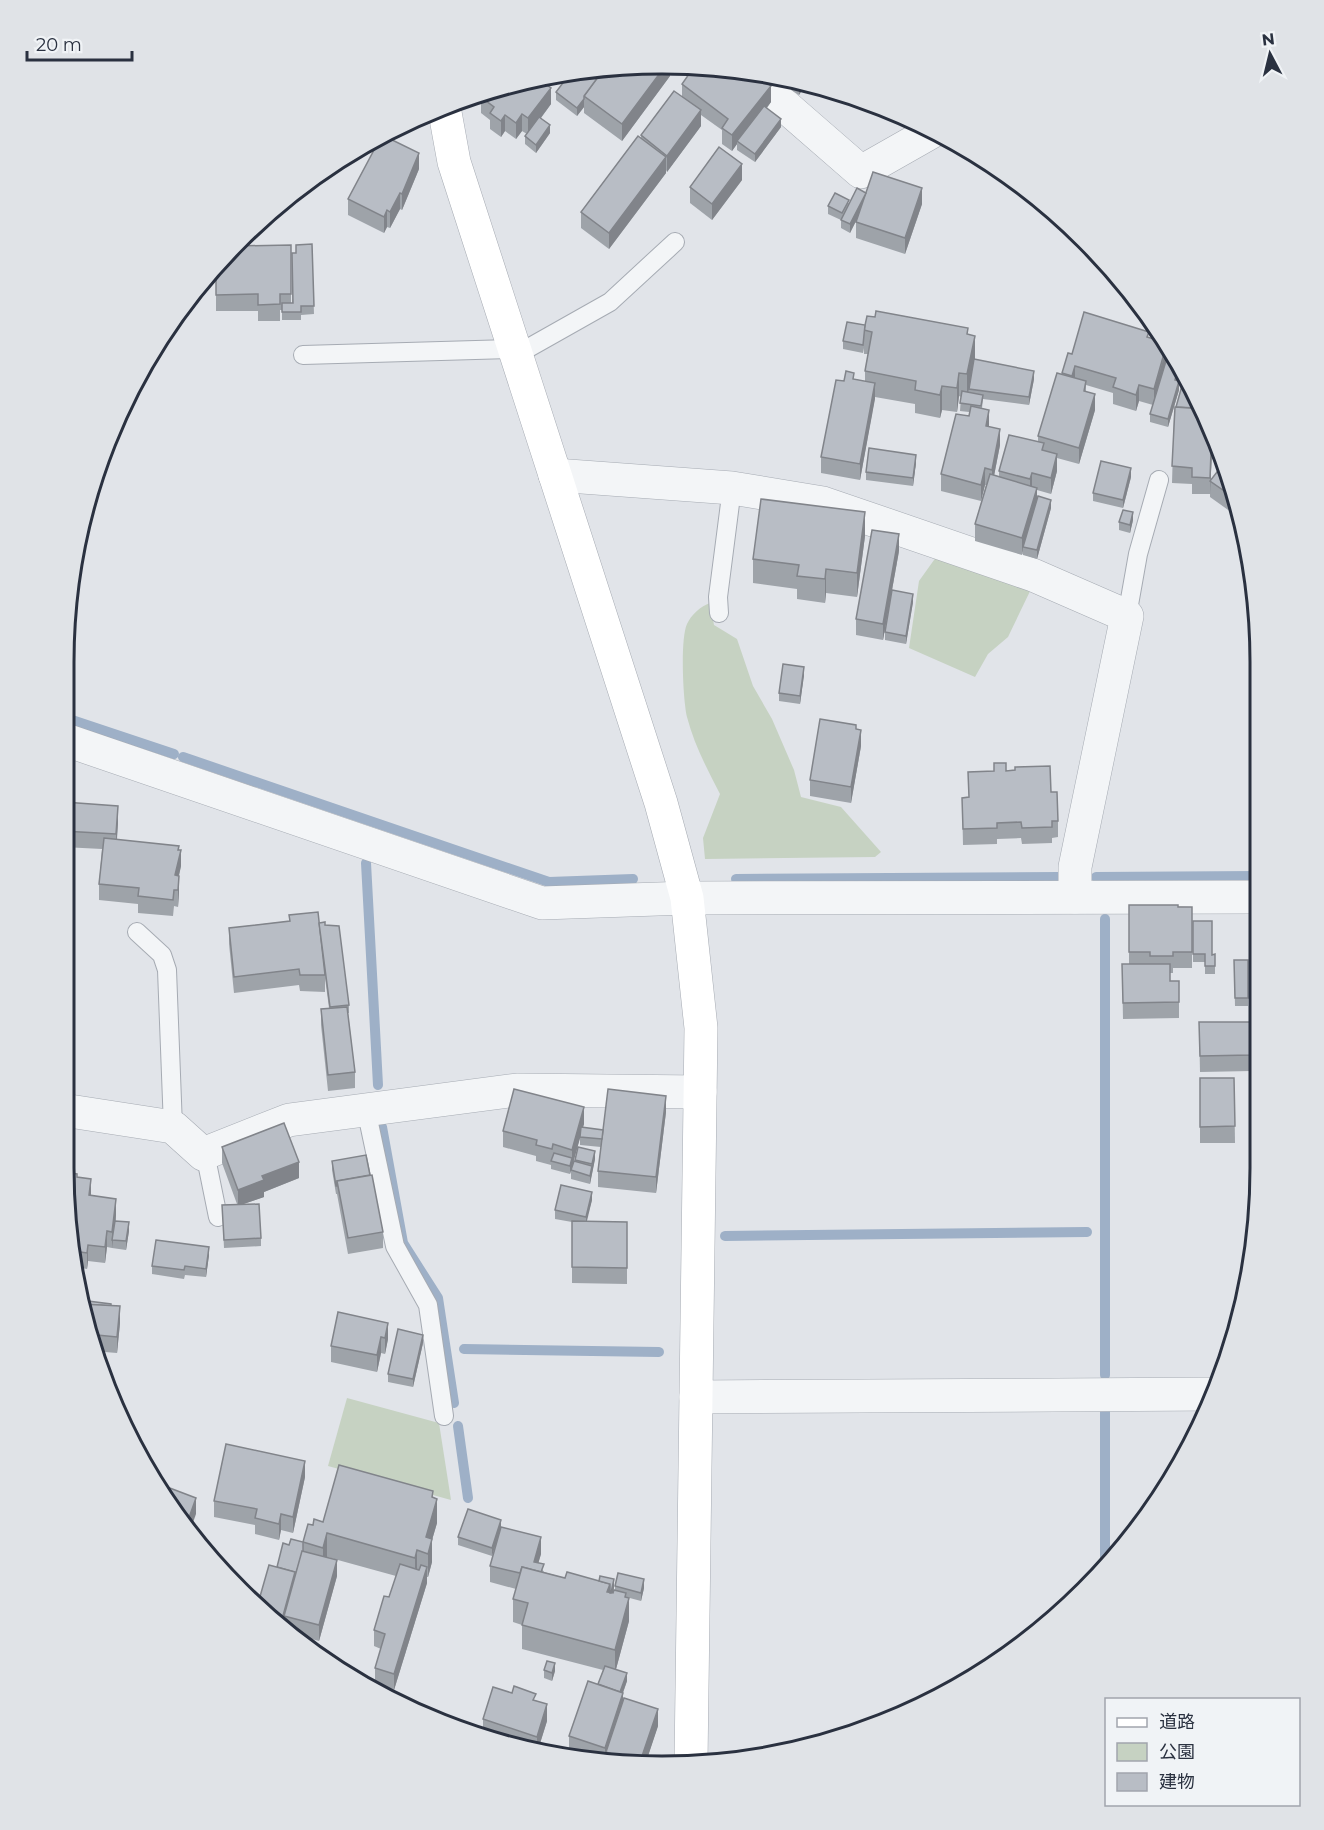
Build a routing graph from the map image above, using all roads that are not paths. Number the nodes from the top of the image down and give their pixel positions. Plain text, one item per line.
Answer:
1 (757, 82) edge
2 (446, 115) edge
3 (925, 136) edge
4 (675, 242) dead end
5 (515, 352) junction
6 (303, 355) dead end
7 (555, 475) junction
8 (1159, 480) dead end
9 (732, 488) junction
10 (719, 613) dead end
11 (1127, 616) junction
12 (73, 743) edge
13 (1075, 897) junction
14 (1250, 897) edge
15 (687, 898) junction
16 (137, 932) dead end
17 (700, 1092) junction
18 (366, 1109) junction
19 (73, 1112) edge
20 (173, 1127) junction
21 (205, 1153) junction
22 (218, 1217) dead end
23 (1206, 1394) edge
24 (696, 1397) junction
25 (444, 1416) dead end
26 (691, 1755) edge

1 - 3 street
2 - 5 street
4 - 5 lane
5 - 6 lane
5 - 7 street
7 - 9 street
7 - 15 street
8 - 11 lane
9 - 10 lane
9 - 11 street
11 - 13 street
12 - 15 street
13 - 14 street
13 - 15 street
15 - 17 street
16 - 20 lane
17 - 18 street
17 - 24 street
18 - 21 street
18 - 25 lane
19 - 20 street
20 - 21 street
21 - 22 lane
23 - 24 street
24 - 26 street

